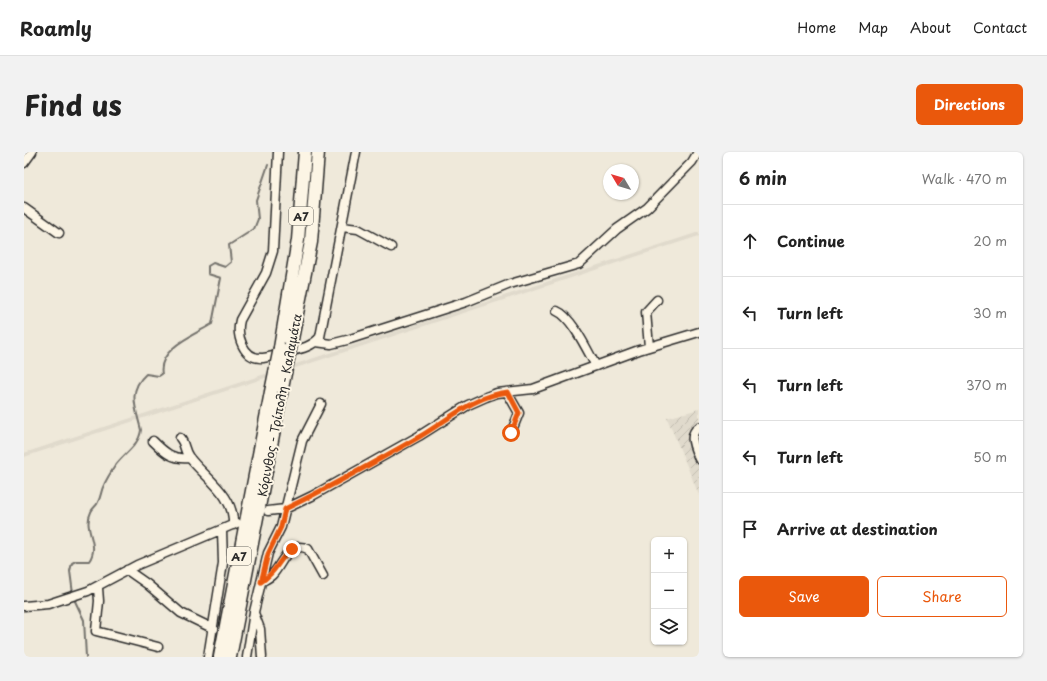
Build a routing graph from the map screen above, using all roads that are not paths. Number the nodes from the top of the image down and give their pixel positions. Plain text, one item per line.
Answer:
1 (32, 152) edge
2 (278, 152) edge
3 (305, 152) edge
4 (318, 152) edge
5 (356, 152) edge
6 (698, 152) edge
7 (24, 163) edge
8 (24, 208) edge
9 (342, 227) junction
10 (59, 233) dead end
11 (391, 247) dead end
12 (657, 300) dead end
13 (557, 311) dead end
14 (699, 332) edge
15 (316, 342) junction
16 (285, 346) junction
17 (649, 347) junction
18 (596, 366) junction
19 (277, 390) junction
20 (508, 392) junction
21 (321, 404) dead end
22 (699, 427) edge
23 (511, 433) dead end
24 (180, 438) dead end
25 (153, 441) dead end
26 (190, 458) junction
27 (699, 459) edge
28 (285, 509) junction
29 (268, 511) dead end
30 (222, 530) junction
31 (127, 570) junction
32 (323, 576) dead end
33 (261, 582) junction
34 (98, 588) junction
35 (24, 606) edge
36 (254, 612) junction
37 (214, 629) junction
38 (158, 647) dead end
39 (208, 657) edge
40 (220, 657) edge
41 (230, 657) edge
42 (247, 657) edge
43 (262, 657) edge

1 - 7 street
2 - 15 street
3 - 16 highway, Κόρινθος - Τρίπολη - Καλαμάτα / Α7
4 - 16 highway, Κόρινθος - Τρίπολη - Καλαμάτα / Α7
5 - 9 street
6 - 15 street
8 - 10 street
9 - 11 street
9 - 15 street
12 - 17 street
13 - 18 street
14 - 17 street
16 - 19 highway, Κόρινθος - Τρίπολη - Καλαμάτα / Α7, bridge
17 - 18 street
18 - 20 street
19 - 40 highway, Κόρινθος - Τρίπολη - Καλαμάτα / Α7
19 - 41 highway, Κόρινθος - Τρίπολη - Καλαμάτα / Α7
20 - 23 street
20 - 28 street
21 - 28 street
22 - 27 street
24 - 26 street
25 - 26 street
26 - 30 street
28 - 29 street
28 - 33 street
30 - 31 street
30 - 37 street
31 - 34 street
31 - 37 street
32 - 33 street
33 - 36 street
34 - 35 street
34 - 38 street
36 - 42 street
36 - 43 street
37 - 39 street

